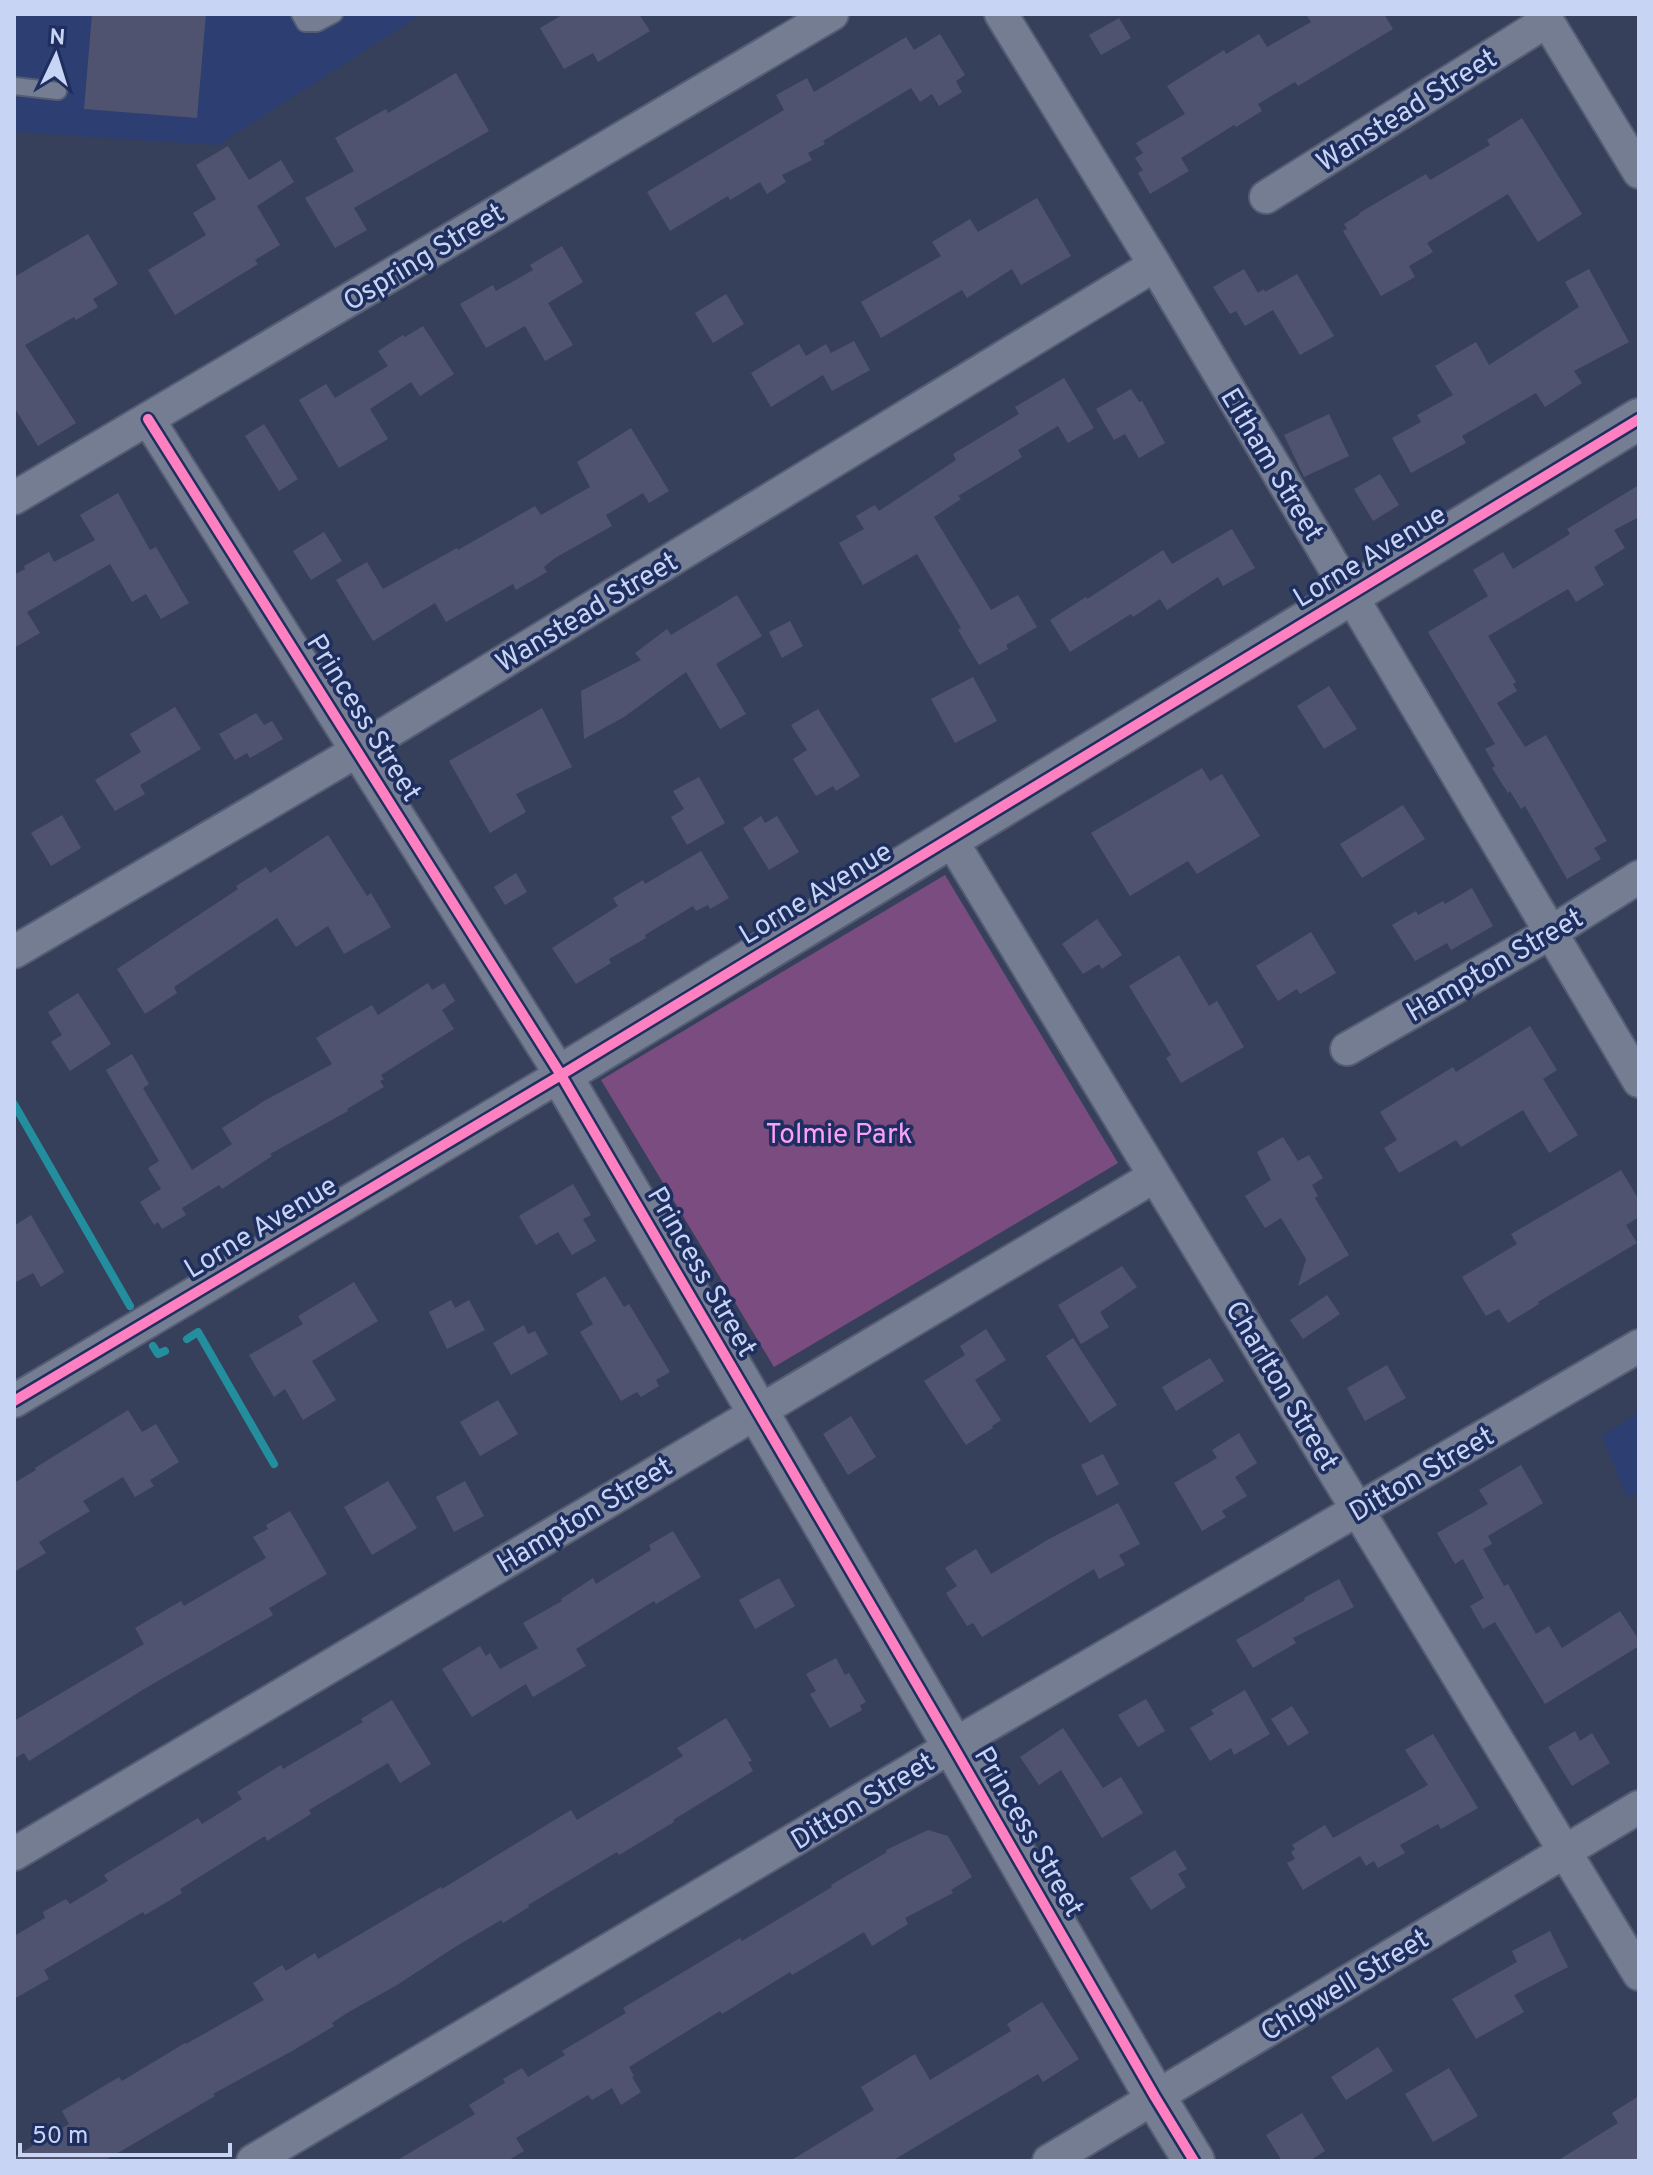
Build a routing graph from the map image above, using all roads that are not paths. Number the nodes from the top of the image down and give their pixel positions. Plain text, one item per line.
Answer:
1 (300, 14) edge
2 (334, 14) edge
3 (832, 14) edge
4 (1001, 14) edge
5 (1545, 17) edge
6 (14, 86) edge
7 (58, 91) dead end
8 (1639, 172) edge
9 (1266, 197) dead end
10 (1155, 265) junction
11 (148, 419) junction
12 (1639, 419) edge
13 (14, 498) edge
14 (1350, 595) junction
15 (357, 751) junction
16 (950, 838) junction
17 (1639, 877) edge
18 (1550, 933) junction
19 (14, 952) edge
20 (1347, 1049) dead end
21 (561, 1075) junction
22 (1639, 1081) edge
23 (1155, 1176) junction
24 (1639, 1346) edge
25 (14, 1401) edge
26 (757, 1411) junction
27 (1359, 1510) junction
28 (953, 1746) junction
29 (1639, 1807) edge
30 (1565, 1851) junction
31 (14, 1854) edge
32 (1639, 1974) edge
33 (1155, 2097) junction
34 (253, 2161) edge
35 (1049, 2161) edge
36 (1194, 2161) edge

1 - 2 lane
3 - 11 street, Ospring Street
4 - 10 street, Eltham Street
5 - 8 street
5 - 9 street, Wanstead Street
6 - 7 lane
10 - 14 street, Eltham Street
10 - 15 street, Wanstead Street
11 - 13 street, Ospring Street
11 - 15 street, Princess Street
12 - 14 street, Lorne Avenue
14 - 16 street, Lorne Avenue
14 - 18 street, Eltham Street
15 - 19 street, Wanstead Street
15 - 21 street, Princess Street
16 - 21 street, Lorne Avenue
16 - 23 street, Charlton Street
17 - 18 street, Hampton Street
18 - 20 street, Hampton Street
18 - 22 street, Eltham Street
21 - 25 street, Lorne Avenue
21 - 26 street, Princess Street
23 - 26 street, Hampton Street
23 - 27 street, Charlton Street
24 - 27 street, Ditton Street
26 - 28 street, Princess Street
26 - 31 street, Hampton Street
27 - 28 street, Ditton Street
27 - 30 street, Charlton Street
28 - 33 street, Princess Street
28 - 34 street, Ditton Street
29 - 30 street, Chigwell Street
30 - 32 street, Charlton Street
30 - 33 street, Chigwell Street
33 - 35 street, Chigwell Street
33 - 36 street, Princess Street

